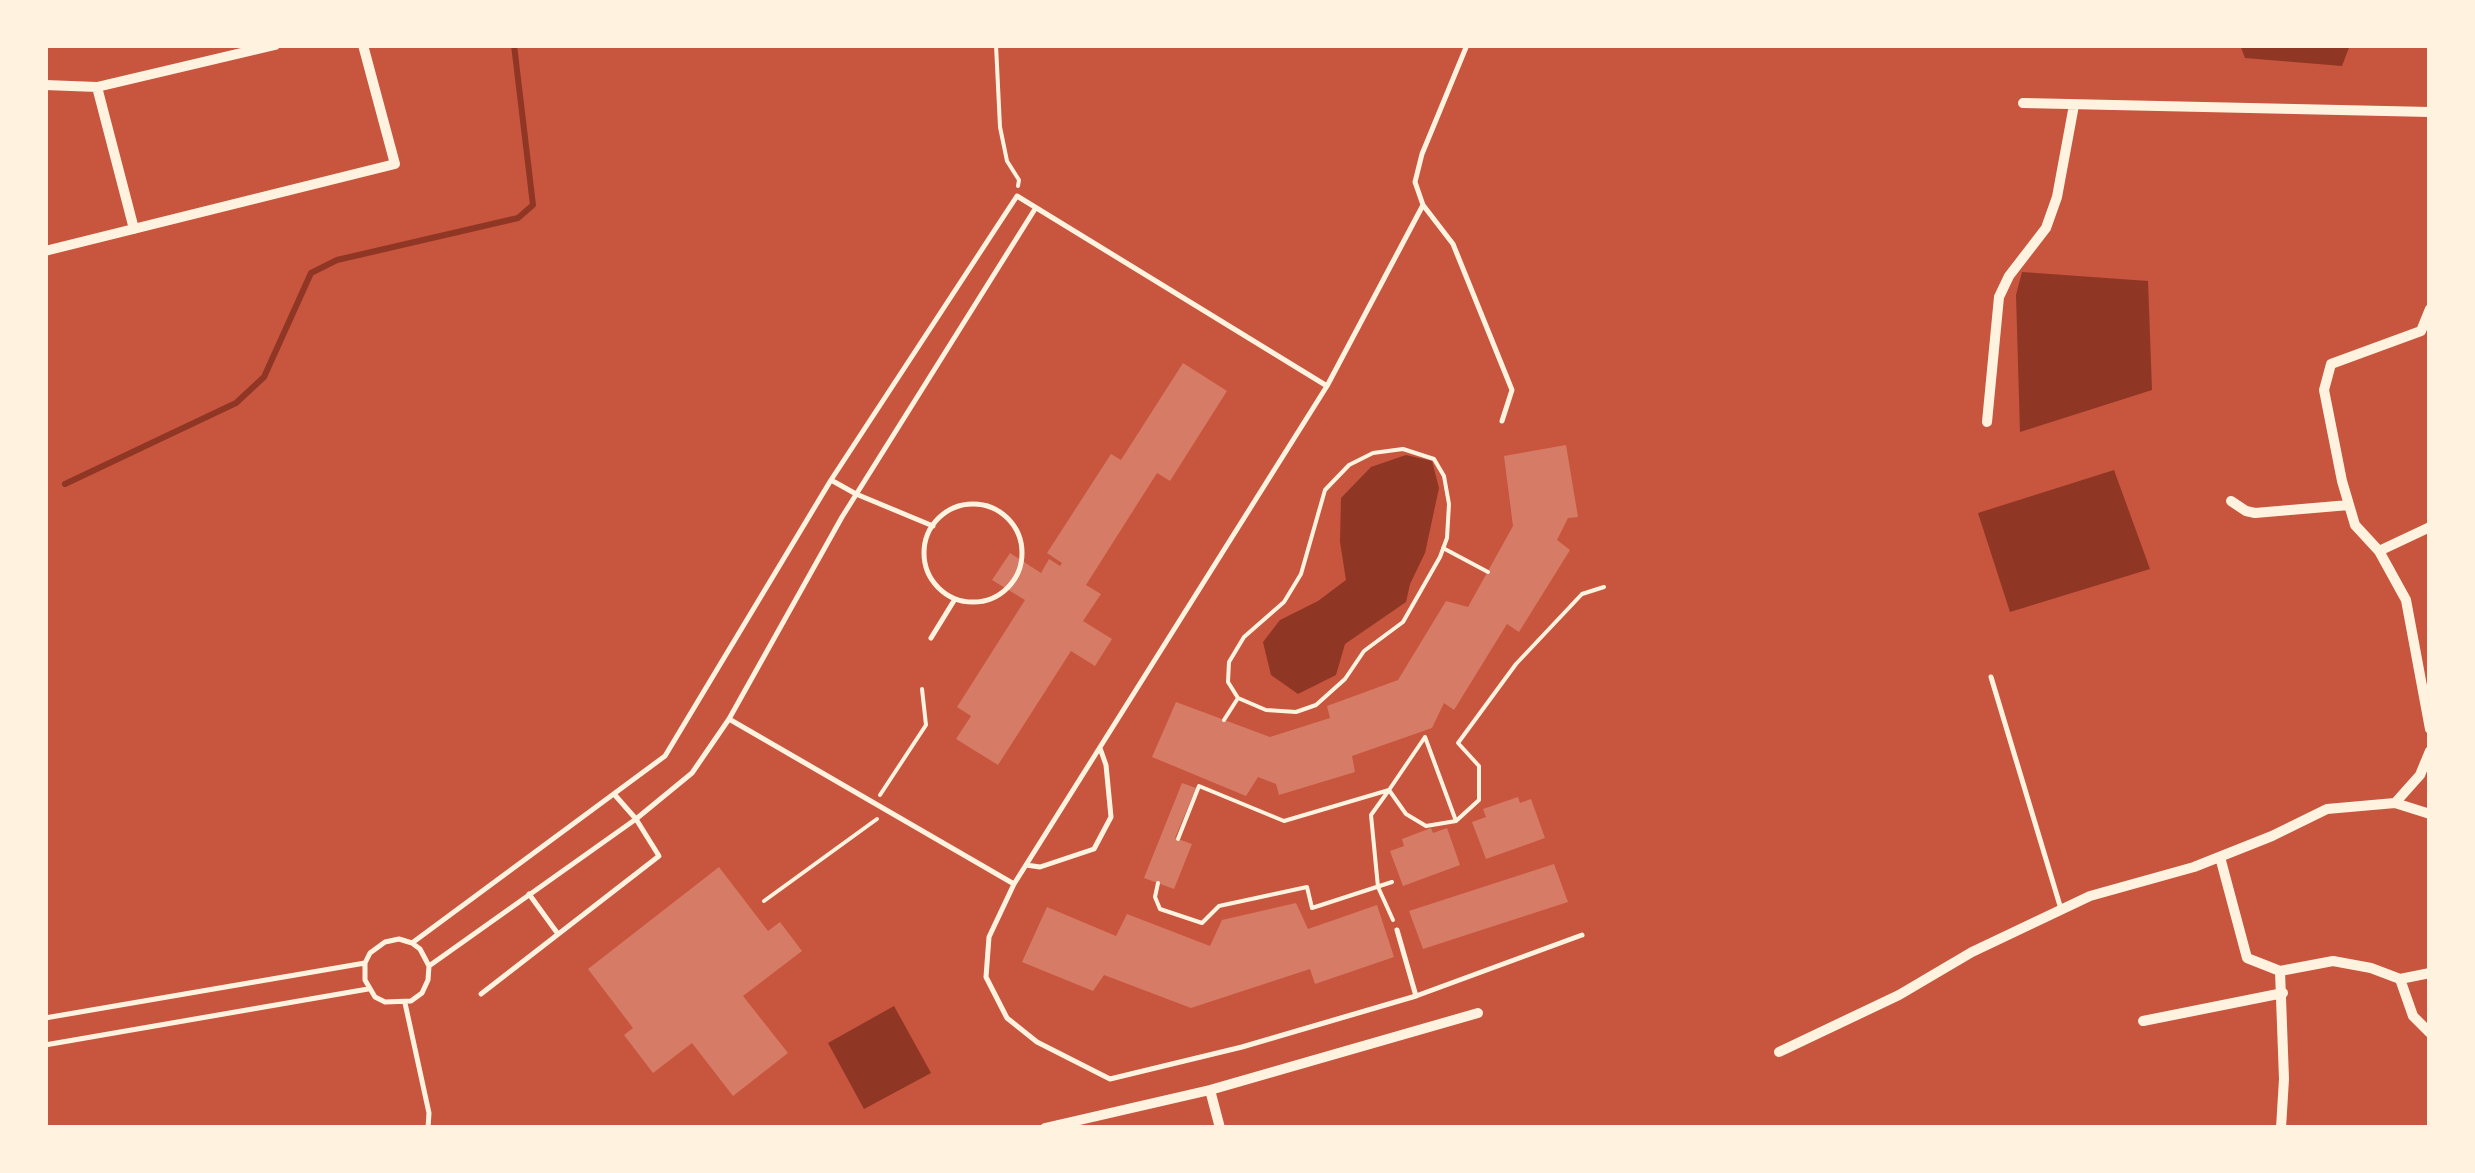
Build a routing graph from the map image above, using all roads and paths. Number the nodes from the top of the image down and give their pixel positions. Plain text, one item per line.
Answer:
1 (275, 45) edge
2 (363, 45) edge
3 (996, 45) edge
4 (1467, 45) edge
5 (45, 85) edge
6 (97, 87) junction
7 (2023, 104) dead end
8 (2074, 105) junction
9 (2430, 112) edge
10 (1017, 196) junction
11 (1424, 205) junction
12 (1035, 209) junction
13 (134, 229) junction
14 (45, 251) edge
15 (2430, 309) edge
16 (1327, 386) junction
17 (1502, 421) dead end
18 (1987, 422) dead end
19 (831, 480) junction
20 (856, 494) junction
21 (2232, 501) dead end
22 (2349, 505) junction
23 (933, 526) junction
24 (2430, 527) edge
25 (1443, 548) junction
26 (2379, 551) junction
27 (1488, 572) dead end
28 (1604, 586) dead end
29 (955, 598) junction
30 (931, 638) dead end
31 (1991, 677) dead end
32 (922, 689) dead end
33 (1238, 698) junction
34 (729, 719) junction
35 (1224, 720) dead end
36 (2430, 728) edge
37 (1100, 748) junction
38 (2430, 751) edge
39 (1389, 790) junction
40 (614, 794) junction
41 (875, 803) junction
42 (2395, 804) junction
43 (883, 808) junction
44 (2430, 814) edge
45 (636, 818) junction
46 (1456, 821) junction
47 (1178, 838) dead end
48 (2220, 857) junction
49 (1026, 865) junction
50 (1392, 882) dead end
51 (1158, 883) dead end
52 (1014, 884) junction
53 (1378, 887) junction
54 (529, 894) junction
55 (764, 900) dead end
56 (2062, 910) junction
57 (1397, 930) joint
58 (558, 934) junction
59 (1582, 935) dead end
60 (412, 943) junction
61 (365, 963) junction
62 (429, 966) junction
63 (2280, 971) junction
64 (2430, 973) edge
65 (2400, 979) junction
66 (368, 989) junction
67 (481, 994) dead end
68 (2283, 994) junction
69 (1416, 996) junction
70 (405, 1003) junction
71 (1478, 1013) dead end
72 (45, 1018) edge
73 (2143, 1021) dead end
74 (2430, 1032) edge
75 (45, 1046) edge
76 (1779, 1052) dead end
77 (1210, 1090) junction
78 (428, 1128) edge
79 (1044, 1128) edge
80 (1220, 1128) edge
81 (2281, 1128) edge

1 - 6 street
2 - 13 street
3 - 10 path
4 - 11 lane
5 - 6 street
6 - 13 street
7 - 8 street
8 - 9 street
8 - 18 street
10 - 12 lane
10 - 19 lane
11 - 16 lane
11 - 17 lane
12 - 16 lane
12 - 20 lane
13 - 14 street
15 - 22 street
16 - 37 lane
19 - 20 lane
19 - 40 lane
20 - 23 lane
20 - 34 lane
21 - 22 street
22 - 26 street
23 - 29 lane
23 - 29 lane
24 - 26 street
25 - 27 path
25 - 33 path
25 - 33 path
26 - 36 street
28 - 46 path
29 - 30 lane
31 - 56 lane
32 - 41 path
33 - 35 path
34 - 41 lane
34 - 45 lane
37 - 49 lane
37 - 49 lane
38 - 42 street
39 - 46 path
39 - 46 path
39 - 47 path
39 - 53 path
40 - 45 lane
40 - 60 lane
41 - 43 lane
42 - 44 street
42 - 48 street
43 - 52 lane
43 - 55 path
45 - 54 lane
45 - 58 lane
48 - 56 street
48 - 63 street
49 - 52 lane
50 - 53 path
51 - 53 path
52 - 69 lane
53 - 57 path
54 - 58 lane
54 - 62 lane
56 - 76 street
57 - 69 lane
58 - 67 lane
59 - 69 lane
60 - 61 lane
60 - 62 lane
61 - 66 lane
61 - 72 lane
62 - 70 lane
63 - 65 street
63 - 68 street
64 - 65 street
65 - 74 street
66 - 70 lane
66 - 75 lane
68 - 73 street
68 - 81 street
70 - 78 lane
71 - 77 street
77 - 79 street
77 - 80 street

